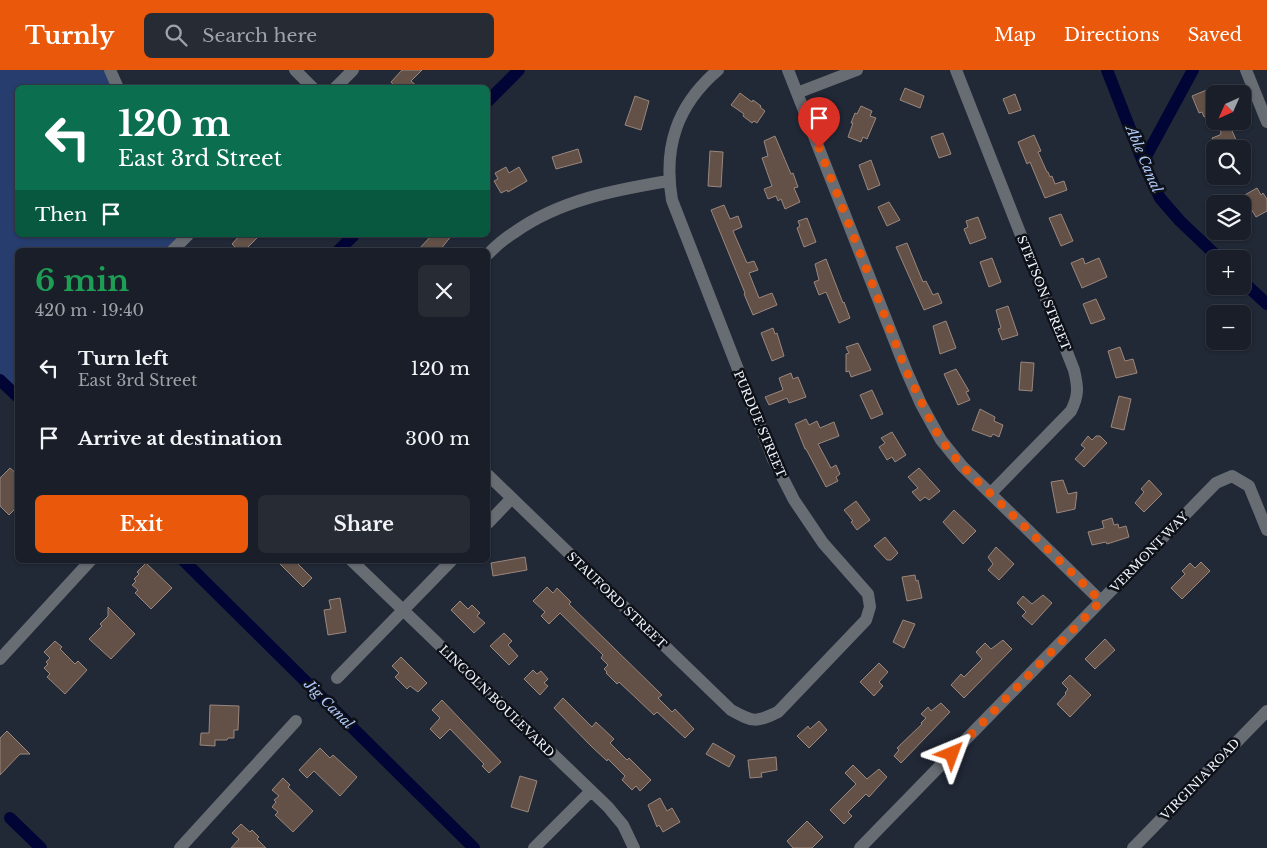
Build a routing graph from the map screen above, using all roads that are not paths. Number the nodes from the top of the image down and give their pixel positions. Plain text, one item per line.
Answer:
1 (110, 70) edge
2 (295, 70) edge
3 (353, 70) edge
4 (718, 70) edge
5 (788, 70) edge
6 (857, 70) edge
7 (956, 70) edge
8 (1246, 70) edge
9 (117, 85) edge
10 (310, 85) edge
11 (338, 85) edge
12 (797, 93) junction
13 (1267, 122) edge
14 (668, 181) junction
15 (186, 237) edge
16 (175, 248) edge
17 (490, 252) edge
18 (490, 477) edge
19 (990, 493) junction
20 (512, 498) junction
21 (490, 521) edge
22 (1267, 530) edge
23 (88, 563) edge
24 (354, 563) edge
25 (449, 563) edge
26 (1101, 601) junction
27 (404, 610) junction
28 (0, 658) edge
29 (337, 678) dead end
30 (1267, 711) edge
31 (750, 720) joint
32 (296, 721) dead end
33 (591, 791) junction
34 (180, 848) edge
35 (534, 848) edge
36 (634, 848) edge
37 (860, 848) edge
38 (1133, 848) edge

1 - 9 street
2 - 10 street
3 - 11 street
4 - 14 street, PURDUE STREET
5 - 12 street
6 - 12 street
7 - 19 street, STETSON STREET
8 - 13 street
12 - 19 street
14 - 17 street
14 - 31 street, PURDUE STREET
15 - 16 street
18 - 20 street, STAUFORD STREET
19 - 26 street
20 - 21 street
20 - 31 street, STAUFORD STREET
22 - 26 street, VERMONT WAY
23 - 28 street
24 - 27 street, LINCOLN BOULEVARD
25 - 27 street
26 - 37 street, VERMONT WAY
27 - 29 street
27 - 33 street, LINCOLN BOULEVARD
30 - 38 street, VIRGINIA ROAD
32 - 34 street
33 - 35 street
33 - 36 street, LINCOLN BOULEVARD

